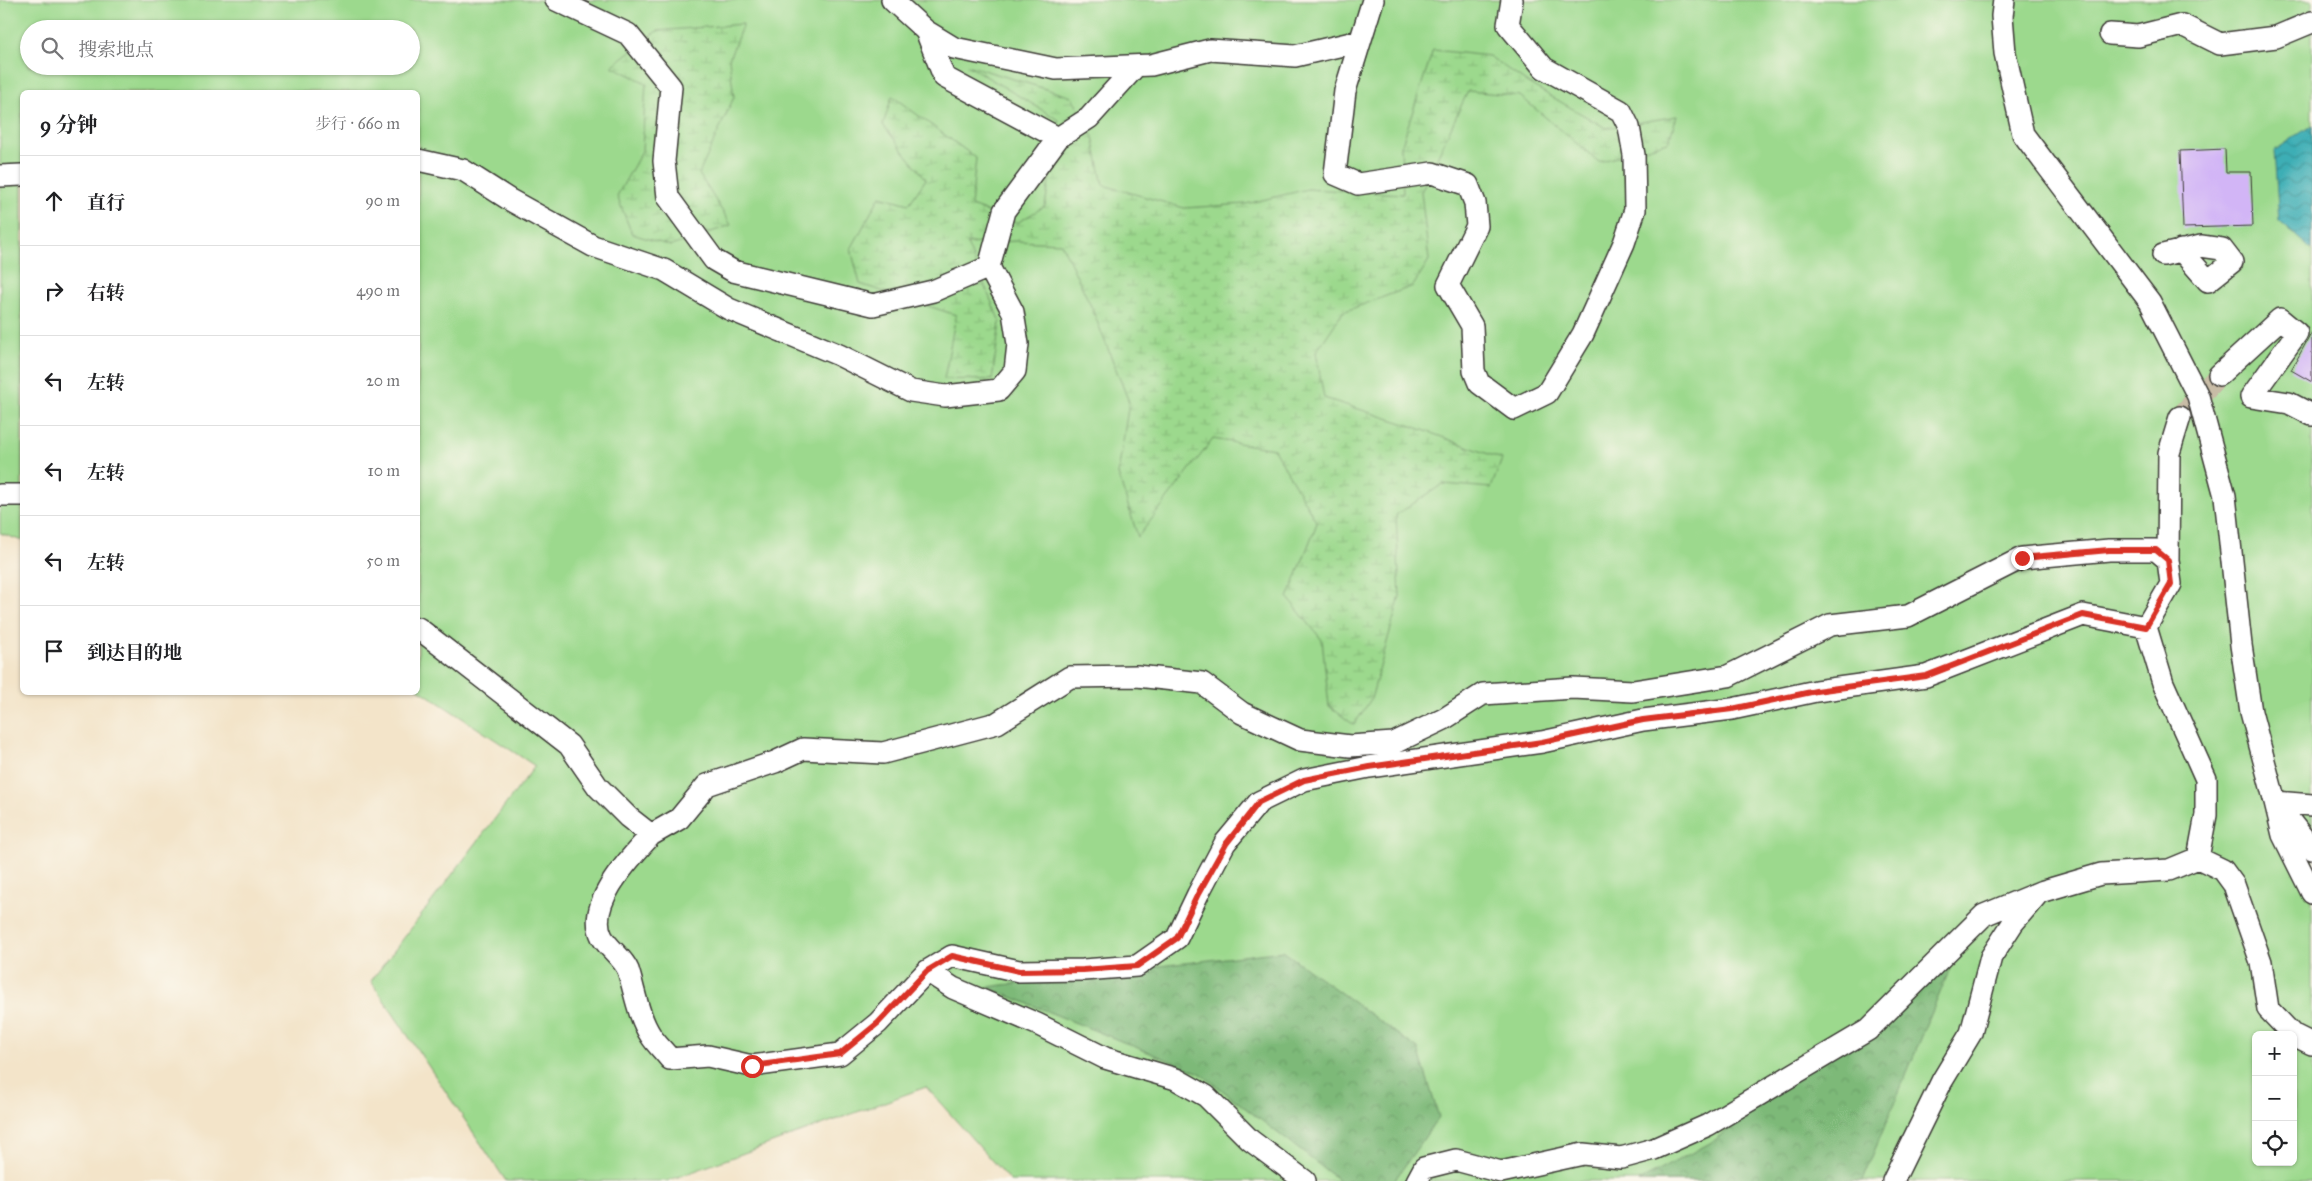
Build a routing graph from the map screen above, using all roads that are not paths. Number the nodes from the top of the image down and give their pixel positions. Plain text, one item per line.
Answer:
1 (556, 0) edge
2 (892, 0) edge
3 (1373, 0) edge
4 (1512, 0) edge
5 (2004, 0) edge
6 (2312, 22) edge
7 (926, 31) junction
8 (2110, 34) dead end
9 (1360, 41) junction
10 (1136, 66) junction
11 (1058, 138) junction
12 (420, 160) edge
13 (20, 175) edge
14 (0, 176) edge
15 (989, 267) junction
16 (2219, 375) tunnel mouth
17 (2312, 415) edge
18 (2180, 417) tunnel mouth
19 (0, 495) edge
20 (20, 495) edge
21 (2168, 560) junction
22 (2146, 627) junction
23 (420, 630) edge
24 (2275, 802) junction
25 (2312, 805) edge
26 (650, 835) junction
27 (2312, 849) edge
28 (2198, 858) junction
29 (2040, 892) junction
30 (2312, 893) edge
31 (927, 971) junction
32 (2312, 1044) edge
33 (1305, 1181) edge
34 (1417, 1181) edge
35 (1893, 1181) edge

1 - 15 street
2 - 7 street
3 - 9 street
4 - 9 street
5 - 24 street
6 - 8 street
7 - 10 street
7 - 11 street
9 - 10 street
10 - 11 street
11 - 15 street
12 - 15 street
13 - 14 street
16 - 17 street
18 - 21 street
19 - 20 street
21 - 22 street
21 - 26 street
22 - 28 street
22 - 31 street
23 - 26 street
24 - 25 street
24 - 27 street
24 - 30 street
26 - 31 street
28 - 29 street
28 - 32 street
29 - 34 street
29 - 35 street
31 - 33 street

